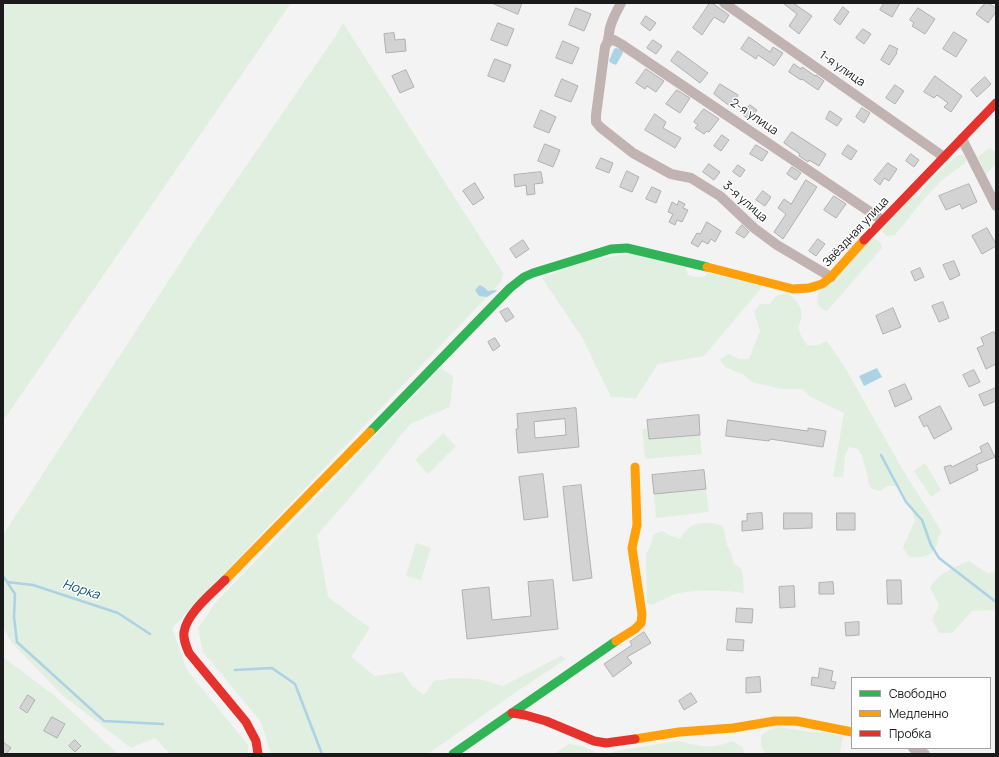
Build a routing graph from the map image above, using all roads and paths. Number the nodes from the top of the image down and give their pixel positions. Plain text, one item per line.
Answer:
1 (621, 3) edge
2 (724, 3) edge
3 (609, 41) junction
4 (996, 103) edge
5 (962, 139) junction
6 (944, 157) junction
7 (996, 206) edge
8 (882, 220) junction
9 (831, 277) junction
10 (635, 467) dead end
11 (512, 713) junction
12 (851, 732) edge
13 (915, 749) edge
14 (258, 754) edge
15 (453, 754) edge
16 (925, 754) edge

1 - 3 street
2 - 6 street, 1-я улица
3 - 8 street, 2-я улица
3 - 9 street, 3-я улица
4 - 5 street, Звёздная улица
5 - 6 street, Звёздная улица
5 - 7 street
6 - 8 street, Звёздная улица
8 - 9 street, Звёздная улица
9 - 14 street, Звёздная улица
10 - 11 street
11 - 12 street
11 - 15 street
13 - 16 street

